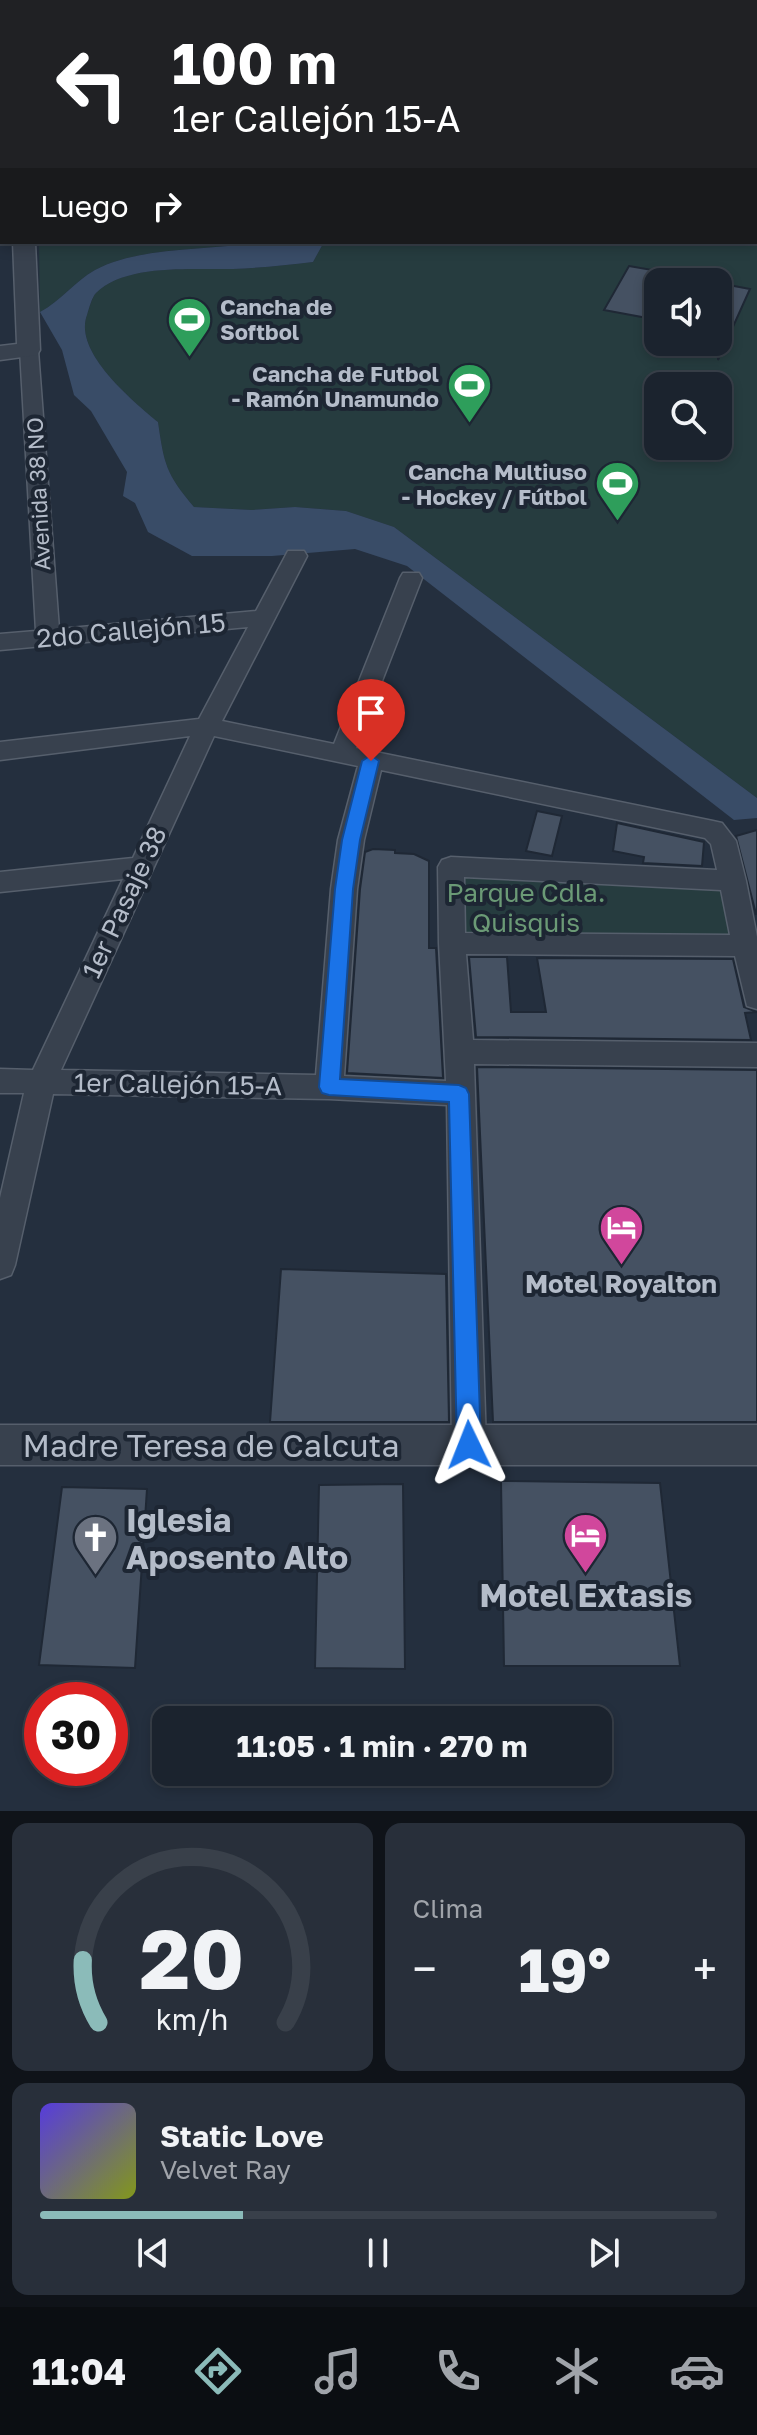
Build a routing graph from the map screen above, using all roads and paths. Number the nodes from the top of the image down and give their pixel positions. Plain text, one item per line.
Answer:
1 (24, 244) edge
2 (29, 350) junction
3 (0, 353) edge
4 (296, 556) dead end
5 (411, 578) dead end
6 (262, 618) junction
7 (48, 637) junction
8 (0, 642) edge
9 (207, 726) junction
10 (0, 751) edge
11 (342, 754) junction
12 (371, 761) junction
13 (140, 867) junction
14 (733, 881) junction
15 (0, 882) edge
16 (452, 943) junction
17 (746, 946) junction
18 (757, 998) edge
19 (460, 1052) junction
20 (757, 1055) edge
21 (0, 1081) edge
22 (41, 1082) junction
23 (329, 1087) junction
24 (459, 1094) junction
25 (0, 1265) edge
26 (0, 1445) edge
27 (469, 1445) junction
28 (757, 1445) edge

1 - 2 street
2 - 3 street
2 - 7 street, Avenida 38 NO
4 - 6 street, 1er Pasaje 38
5 - 11 street
6 - 7 street, 2do Callejón 15
6 - 9 street, 1er Pasaje 38
7 - 8 street, 2do Callejón 15
9 - 10 street
9 - 11 street
9 - 13 street, 1er Pasaje 38
11 - 12 street
12 - 14 street
12 - 23 street
13 - 15 street
13 - 22 street, 1er Pasaje 38
14 - 16 street
14 - 17 street
16 - 17 street
16 - 19 street
17 - 18 street
19 - 20 street
19 - 24 street
21 - 22 street, 1er Callejón 15-A
22 - 23 street, 1er Callejón 15-A
22 - 25 street, 1er Pasaje 38
23 - 24 street, 1er Callejón 15-A
24 - 27 street
26 - 27 street, Madre Teresa de Calcuta
27 - 28 street, Madre Teresa de Calcuta

